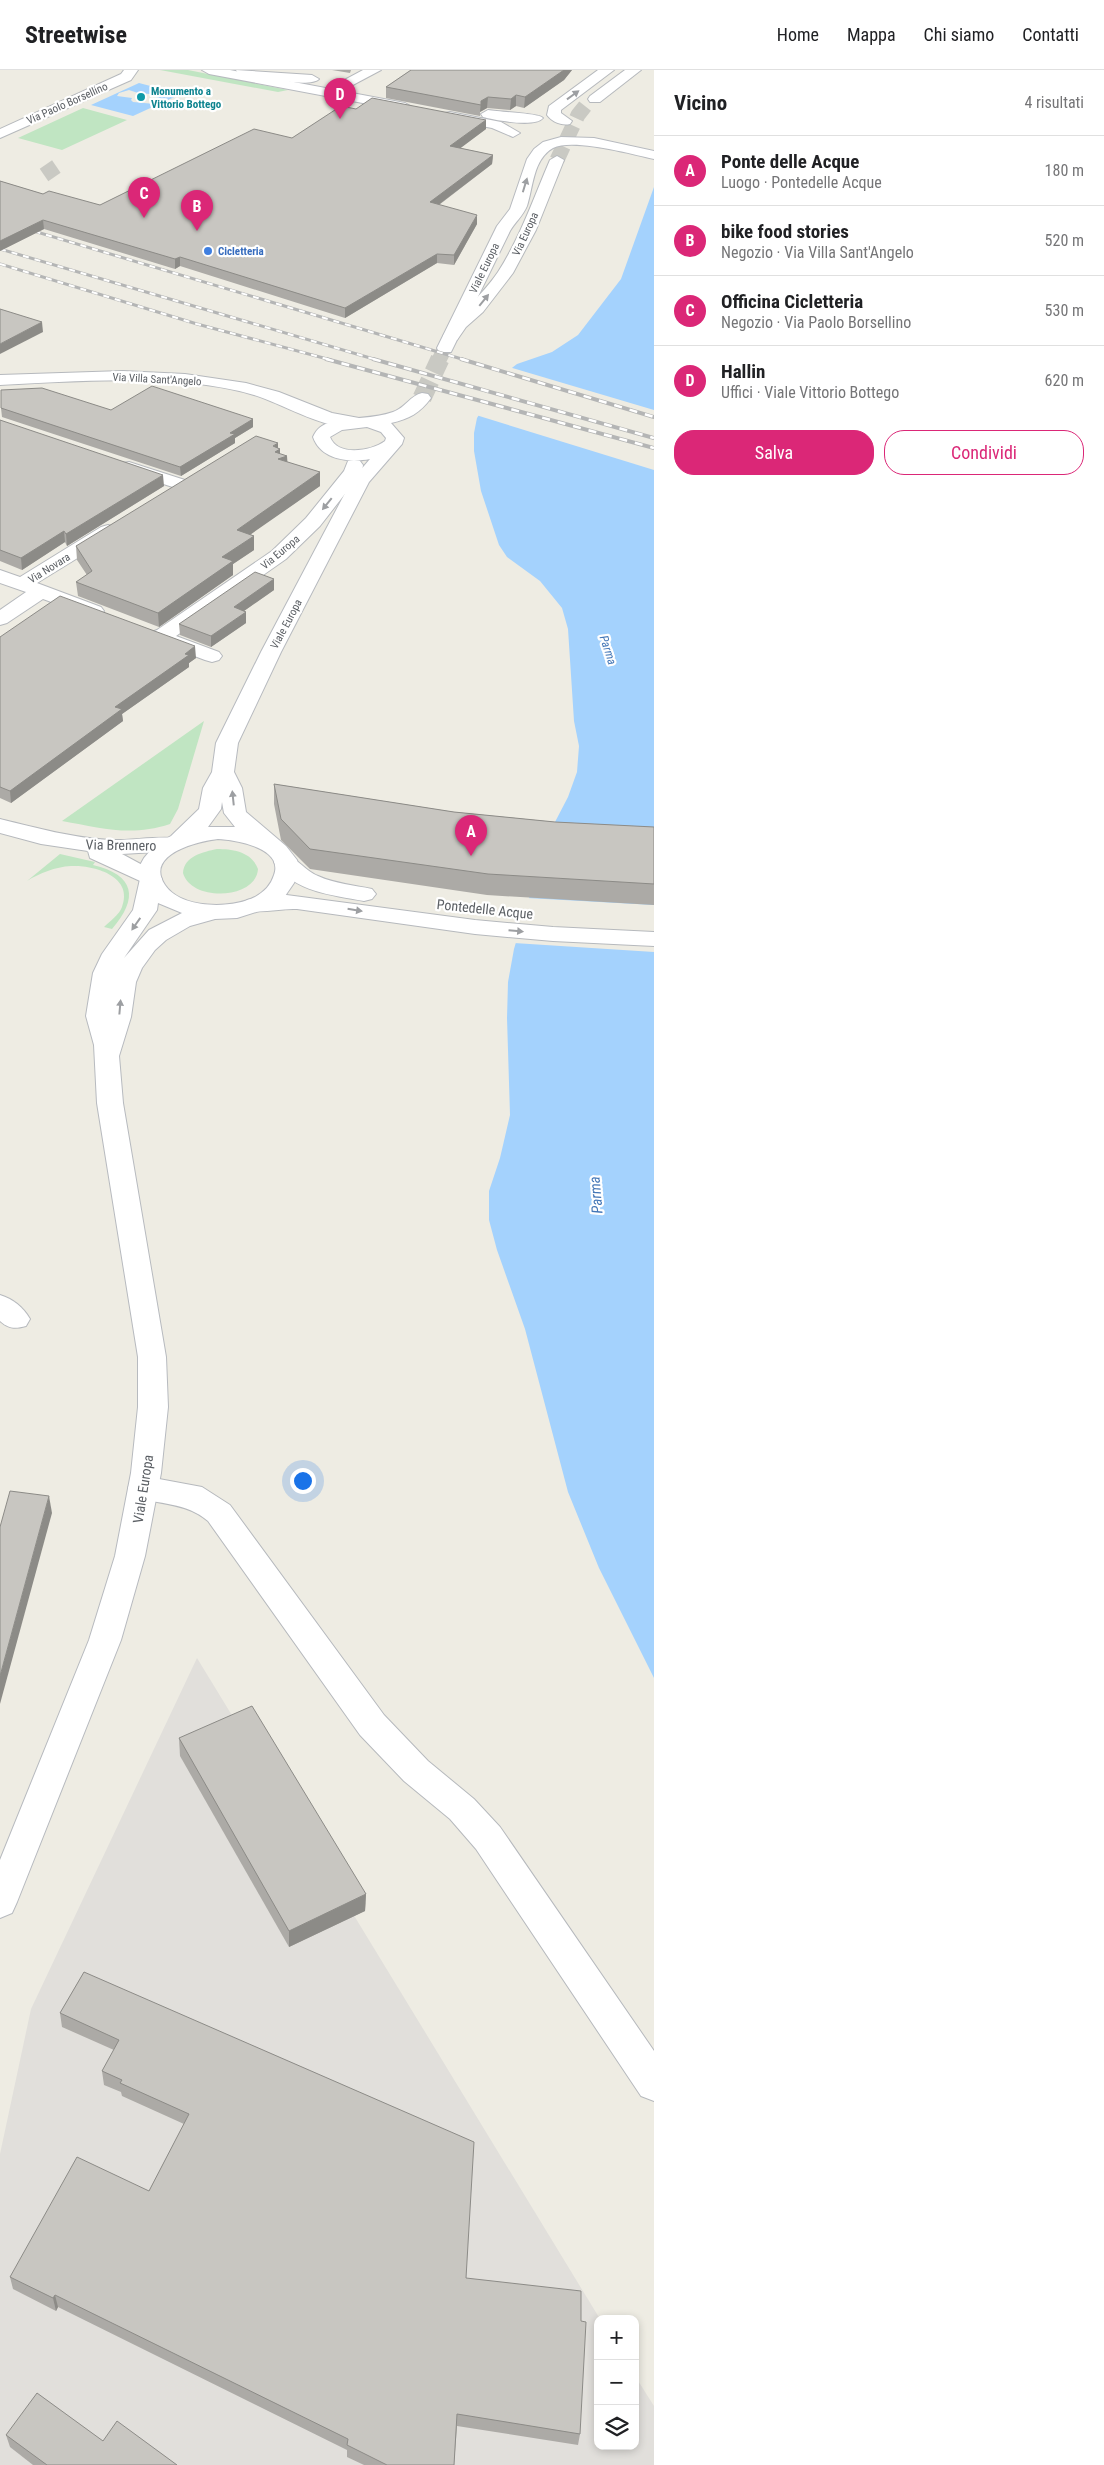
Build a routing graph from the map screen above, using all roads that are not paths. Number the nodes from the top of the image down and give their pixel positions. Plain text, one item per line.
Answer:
1 (131, 70) edge
2 (209, 70) edge
3 (243, 70) edge
4 (265, 70) edge
5 (374, 70) edge
6 (607, 70) edge
7 (634, 70) edge
8 (312, 79) junction
9 (342, 85) junction
10 (329, 92) junction
11 (586, 105) tunnel mouth
12 (536, 118) junction
13 (570, 123) junction
14 (0, 134) edge
15 (521, 139) junction
16 (593, 139) junction
17 (558, 141) junction
18 (654, 146) edge
19 (654, 155) edge
20 (557, 160) tunnel mouth
21 (516, 165) dead end
22 (504, 228) junction
23 (448, 342) joint
24 (0, 380) edge
25 (309, 411) junction
26 (357, 422) junction
27 (327, 445) junction
28 (391, 446) junction
29 (109, 460) edge
30 (357, 472) junction
31 (198, 476) edge
32 (182, 485) junction
33 (165, 496) edge
34 (123, 522) edge
35 (0, 576) edge
36 (22, 584) junction
37 (41, 591) junction
38 (0, 619) edge
39 (115, 619) edge
40 (212, 656) dead end
41 (223, 772) junction
42 (0, 826) edge
43 (70, 843) junction
44 (172, 844) junction
45 (278, 854) junction
46 (151, 879) junction
47 (312, 894) junction
48 (256, 905) junction
49 (220, 912) junction
50 (654, 920) edge
51 (654, 939) edge
52 (108, 1054) junction
53 (143, 1488) junction
54 (0, 1902) edge
55 (654, 2083) edge

1 - 14 main road, Via Paolo Borsellino
2 - 10 main road
3 - 8 main road
4 - 8 main road
5 - 9 main road
13 -> 6 main road
7 - 11 main road
8 - 9 main road
9 - 10 main road
9 - 10 main road
12 - 13 main road
12 - 15 main road
12 - 15 main road
13 - 16 main road
13 - 17 main road, Via Europa
15 - 17 main road
16 - 17 main road
16 - 18 main road
16 - 19 main road
22 -> 17 main road, Via Europa
23 -> 20 main road, Via Europa
21 - 22 main road, Via Europa
22 - 23 main road, Viale Europa
24 - 25 main road, Via Villa Sant'Angelo
25 - 26 main road, Via Villa Sant'Angelo
25 - 27 main road
26 - 27 main road
26 - 28 main road
26 - 28 main road
27 - 28 main road
27 - 30 main road
28 - 30 main road, Via Europa
29 - 32 main road
30 -> 40 main road, Via Europa
30 - 41 main road, Viale Europa
31 - 32 main road
32 - 33 main road
34 - 36 main road, Via Novara
35 - 36 main road
36 - 37 main road
37 - 38 main road
37 - 39 main road
41 - 44 main road, Viale Europa
45 -> 41 main road, Viale Europa
42 - 43 main road, Via Brennero
43 - 44 main road, Via Brennero
43 - 46 main road, Via Brennero
44 - 45 main road
44 - 46 main road
45 - 47 main road, Viale Europa
45 - 48 main road
46 - 49 main road
46 -> 52 main road, Viale Europa
47 - 48 main road
47 - 50 main road, Pontedelle Acque
47 -> 51 main road
48 - 49 main road
52 -> 49 main road, Viale Europa
52 - 53 main road, Viale Europa
53 - 54 main road, Viale Europa
53 - 55 main road

